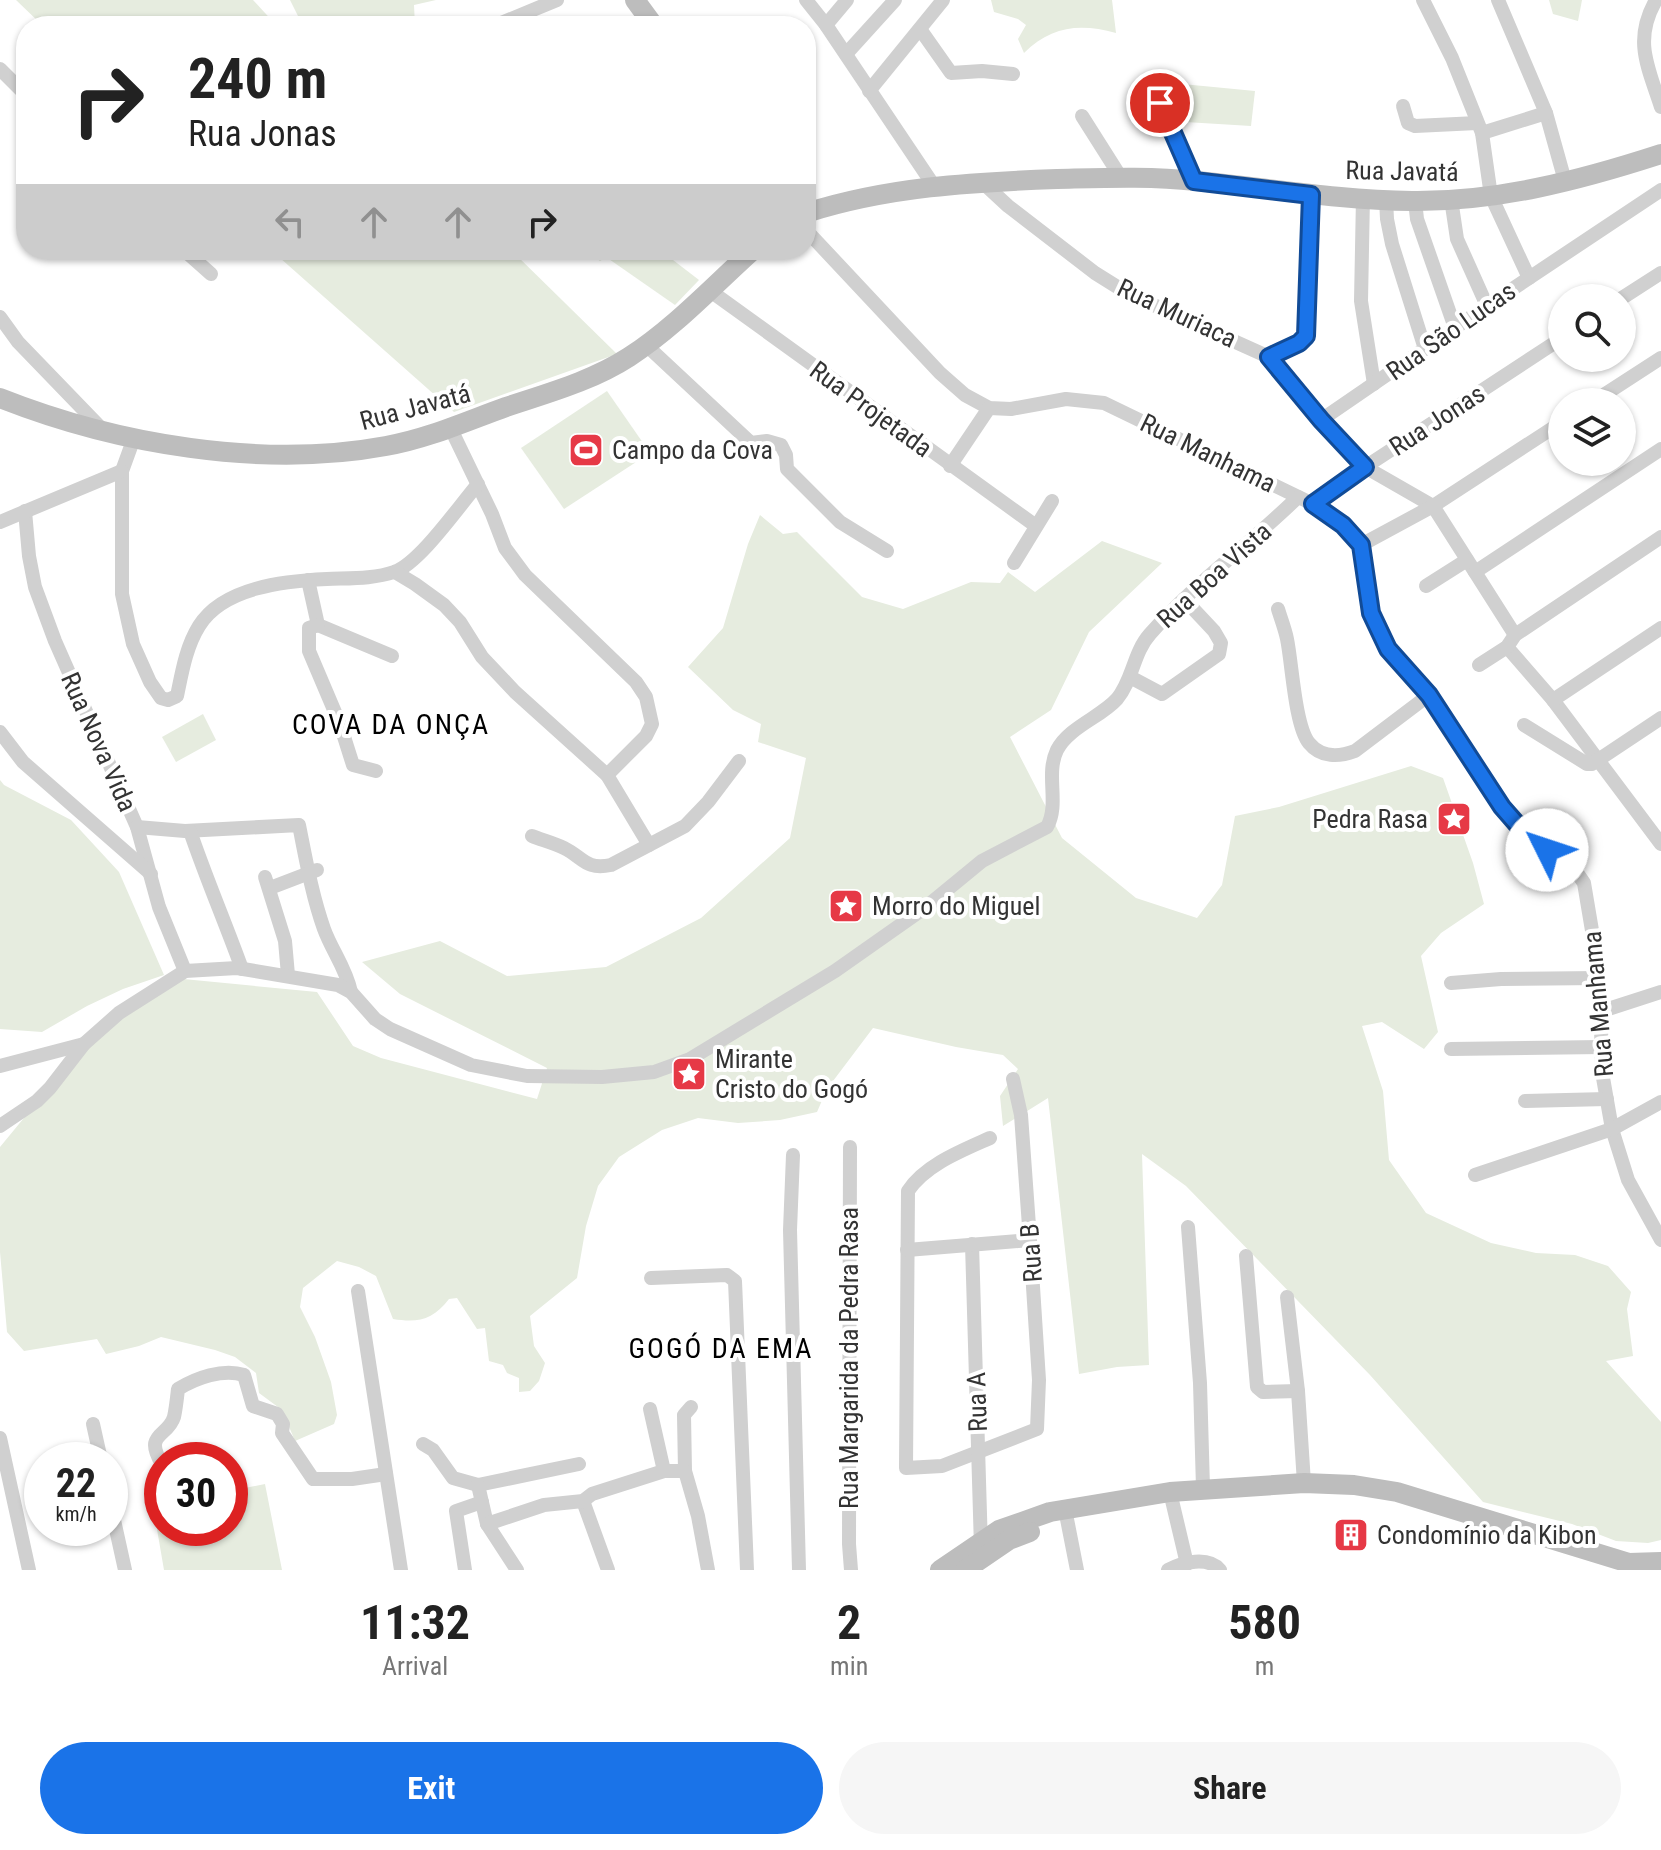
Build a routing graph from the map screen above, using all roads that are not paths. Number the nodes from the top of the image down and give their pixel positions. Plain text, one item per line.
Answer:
1 (557, 0) edge
2 (806, 0) edge
3 (847, 0) edge
4 (895, 0) edge
5 (943, 0) edge
6 (1423, 0) edge
7 (1498, 0) edge
8 (1656, 0) edge
9 (518, 16) edge
10 (826, 25) junction
11 (920, 29) junction
12 (846, 54) junction
13 (0, 69) edge
14 (1013, 74) dead end
15 (16, 85) edge
16 (1153, 88) dead end
17 (869, 91) junction
18 (1403, 106) dead end
19 (1661, 107) edge
20 (1546, 113) junction
21 (1082, 116) dead end
22 (1480, 128) junction
23 (1661, 154) edge
24 (1120, 176) junction
25 (981, 181) junction
26 (1194, 181) junction
27 (1565, 181) junction
28 (934, 186) junction
29 (1661, 190) edge
30 (1311, 195) junction
31 (1491, 196) junction
32 (1363, 197) junction
33 (1386, 199) junction
34 (1451, 199) junction
35 (1415, 201) junction
36 (816, 210) edge
37 (816, 241) edge
38 (195, 260) edge
39 (742, 260) edge
40 (1661, 273) edge
41 (211, 274) dead end
42 (1529, 278) junction
43 (1636, 289) edge
44 (709, 290) junction
45 (1487, 306) junction
46 (0, 317) edge
47 (1455, 328) junction
48 (646, 345) junction
49 (1548, 347) edge
50 (1425, 349) junction
51 (1269, 357) junction
52 (1661, 358) edge
53 (1374, 384) junction
54 (1615, 388) edge
55 (0, 398) edge
56 (989, 408) junction
57 (1321, 420) junction
58 (450, 427) junction
59 (103, 431) junction
60 (1548, 431) edge
61 (134, 438) junction
62 (1661, 449) edge
63 (950, 466) junction
64 (1365, 467) junction
65 (122, 471) junction
66 (478, 484) junction
67 (1298, 497) junction
68 (1052, 501) dead end
69 (1313, 504) junction
70 (1433, 506) junction
71 (25, 511) junction
72 (0, 522) edge
73 (1036, 526) junction
74 (1661, 537) edge
75 (1361, 545) junction
76 (887, 551) dead end
77 (1014, 563) dead end
78 (1471, 566) junction
79 (395, 572) junction
80 (308, 580) junction
81 (1426, 586) dead end
82 (1184, 599) junction
83 (1278, 609) dead end
84 (318, 625) junction
85 (1661, 628) edge
86 (1511, 641) junction
87 (392, 656) dead end
88 (1479, 665) dead end
89 (1130, 677) junction
90 (1429, 695) junction
91 (1553, 700) junction
92 (1661, 718) edge
93 (1524, 725) dead end
94 (0, 732) edge
95 (1598, 760) junction
96 (739, 761) dead end
97 (376, 771) dead end
98 (607, 775) junction
99 (137, 827) junction
100 (190, 831) junction
101 (532, 836) dead end
102 (1661, 844) edge
103 (649, 845) junction
104 (313, 871) junction
105 (151, 874) junction
106 (242, 969) junction
107 (185, 971) junction
108 (288, 975) junction
109 (1600, 978) junction
110 (1451, 983) dead end
111 (351, 992) junction
112 (1661, 992) edge
113 (1602, 1011) junction
114 (84, 1044) junction
115 (1602, 1047) junction
116 (1451, 1049) dead end
117 (0, 1066) edge
118 (1013, 1079) dead end
119 (1607, 1099) junction
120 (1525, 1101) dead end
121 (1661, 1102) edge
122 (0, 1126) edge
123 (1612, 1129) junction
124 (990, 1138) dead end
125 (850, 1147) dead end
126 (793, 1155) dead end
127 (1475, 1175) dead end
128 (1188, 1227) dead end
129 (1030, 1240) junction
130 (1661, 1240) edge
131 (972, 1244) junction
132 (907, 1250) junction
133 (1246, 1256) dead end
134 (651, 1278) dead end
135 (358, 1291) dead end
136 (1287, 1297) dead end
137 (1298, 1391) junction
138 (691, 1407) dead end
139 (650, 1409) dead end
140 (93, 1424) dead end
141 (0, 1438) edge
142 (97, 1442) edge
143 (155, 1442) edge
144 (423, 1444) dead end
145 (979, 1451) junction
146 (579, 1464) dead end
147 (664, 1471) junction
148 (685, 1471) junction
149 (386, 1474) junction
150 (1304, 1483) junction
151 (478, 1485) junction
152 (1203, 1488) junction
153 (1172, 1498) junction
154 (583, 1501) junction
155 (482, 1502) junction
156 (1066, 1515) junction
157 (487, 1524) junction
158 (1503, 1532) junction
159 (120, 1546) edge
160 (976, 1557) edge
161 (1195, 1562) junction
162 (1661, 1562) edge
163 (1169, 1569) edge
164 (29, 1570) edge
165 (125, 1570) edge
166 (401, 1570) edge
167 (465, 1570) edge
168 (517, 1570) edge
169 (608, 1570) edge
170 (708, 1570) edge
171 (747, 1570) edge
172 (799, 1570) edge
173 (851, 1570) edge
174 (940, 1570) edge
175 (1077, 1570) edge
176 (1220, 1570) edge
177 (1606, 1570) edge

1 - 9 street
2 - 10 street
3 - 10 street
4 - 12 street
5 - 11 street
6 - 22 street
7 - 20 street
8 - 19 street
10 - 12 street
11 - 14 street
11 - 17 street
12 - 17 street
13 - 15 street
16 - 26 street
17 - 28 street
18 - 22 street
20 - 22 street
20 - 27 street
21 - 24 street
22 - 31 street
23 - 27 street, Rua Javatá
24 - 25 street, Rua Javatá
24 - 26 street, Rua Javatá
25 - 28 street, Rua Javatá
25 - 51 street, Rua Muriaca
26 - 30 street, Rua Javatá
27 - 31 street, Rua Javatá
28 - 36 street, Rua Javatá
29 - 42 street, Rua São Lucas
30 - 32 street, Rua Javatá
30 - 51 street
31 - 34 street, Rua Javatá
31 - 42 street
32 - 33 street, Rua Javatá
32 - 53 street
33 - 35 street, Rua Javatá
33 - 50 street
34 - 35 street, Rua Javatá
34 - 45 street
35 - 47 street
37 - 56 street
38 - 41 street
39 - 44 street, Rua Javatá
40 - 43 street
42 - 45 street, Rua São Lucas
44 - 48 street, Rua Javatá
44 - 63 street, Rua Projetada
45 - 47 street, Rua São Lucas
46 - 59 street
47 - 50 street, Rua São Lucas
48 - 58 street, Rua Javatá
48 - 76 street
49 - 64 street, Rua Jonas
50 - 53 street, Rua São Lucas
51 - 57 street, Rua Muriaca
52 - 54 street
53 - 57 street, Rua São Lucas
55 - 59 street, Rua Javatá
56 - 63 street
56 - 67 street, Rua Manhama
57 - 64 street, Rua Muriaca
58 - 61 street, Rua Javatá
58 - 66 street
59 - 61 street, Rua Javatá
60 - 70 street
61 - 65 street
62 - 78 street
63 - 73 street, Rua Projetada
64 - 69 street, Rua Jonas
64 - 70 street, Rua Muriaca
65 - 71 street
65 - 80 street
66 - 79 street
66 - 98 street
67 - 69 street, Rua Manhama
67 - 82 street, Rua Boa Vista
68 - 73 street
69 - 75 street, Rua Manhama
70 - 75 street
70 - 78 street, Rua Muriaca
71 - 72 street
71 - 99 street, Rua Nova Vida
73 - 77 street
74 - 86 street
75 - 90 street, Rua Manhama
78 - 81 street
78 - 86 street, Rua Muriaca
79 - 80 street
79 - 98 street
80 - 84 street
82 - 89 street, Rua Boa Vista
82 - 89 street
83 - 90 street
84 - 87 street
84 - 97 street
85 - 91 street
86 - 88 street
86 - 91 street, Rua Muriaca
89 - 111 street, Rua Boa Vista
90 - 109 street, Rua Manhama
91 - 95 street, Rua Muriaca
92 - 95 street
93 - 95 street
94 - 105 street
95 - 102 street, Rua Muriaca
96 - 103 street
98 - 103 street
99 - 100 street
99 - 105 street, Rua Nova Vida
100 - 104 street
100 - 106 street
101 - 103 street
104 - 108 street
104 - 111 street
105 - 107 street, Rua Nova Vida
106 - 107 street
106 - 108 street
107 - 114 street
108 - 111 street
109 - 110 street
109 - 113 street, Rua Manhama
112 - 113 street
113 - 115 street, Rua Manhama
114 - 117 street
114 - 122 street
115 - 116 street
115 - 119 street, Rua Manhama
118 - 129 street, Rua B
119 - 120 street
119 - 123 street, Rua Manhama
121 - 123 street
123 - 127 street
123 - 130 street, Rua Manhama
124 - 132 street
125 - 173 street, Rua Margarida da Pedra Rasa
126 - 172 street
128 - 152 street
129 - 131 street
129 - 145 street, Rua B
131 - 132 street
131 - 145 street, Rua A
132 - 145 street
133 - 137 street
134 - 171 street
135 - 149 street
136 - 137 street
137 - 150 street
138 - 148 street
139 - 147 street
140 - 142 street
141 - 164 street
143 - 149 street
144 - 151 street
145 - 160 street, Rua A
146 - 151 street
147 - 148 street
147 - 154 street
148 - 170 street
149 - 166 street
150 - 152 street
150 - 158 street
151 - 155 street
152 - 153 street
153 - 156 street
153 - 158 street
153 - 161 street
154 - 157 street
154 - 169 street
155 - 157 street
155 - 167 street
156 - 160 street
156 - 175 street
157 - 168 street
158 - 162 street
158 - 177 street
159 - 165 street
160 - 174 street
161 - 163 street
161 - 176 street

